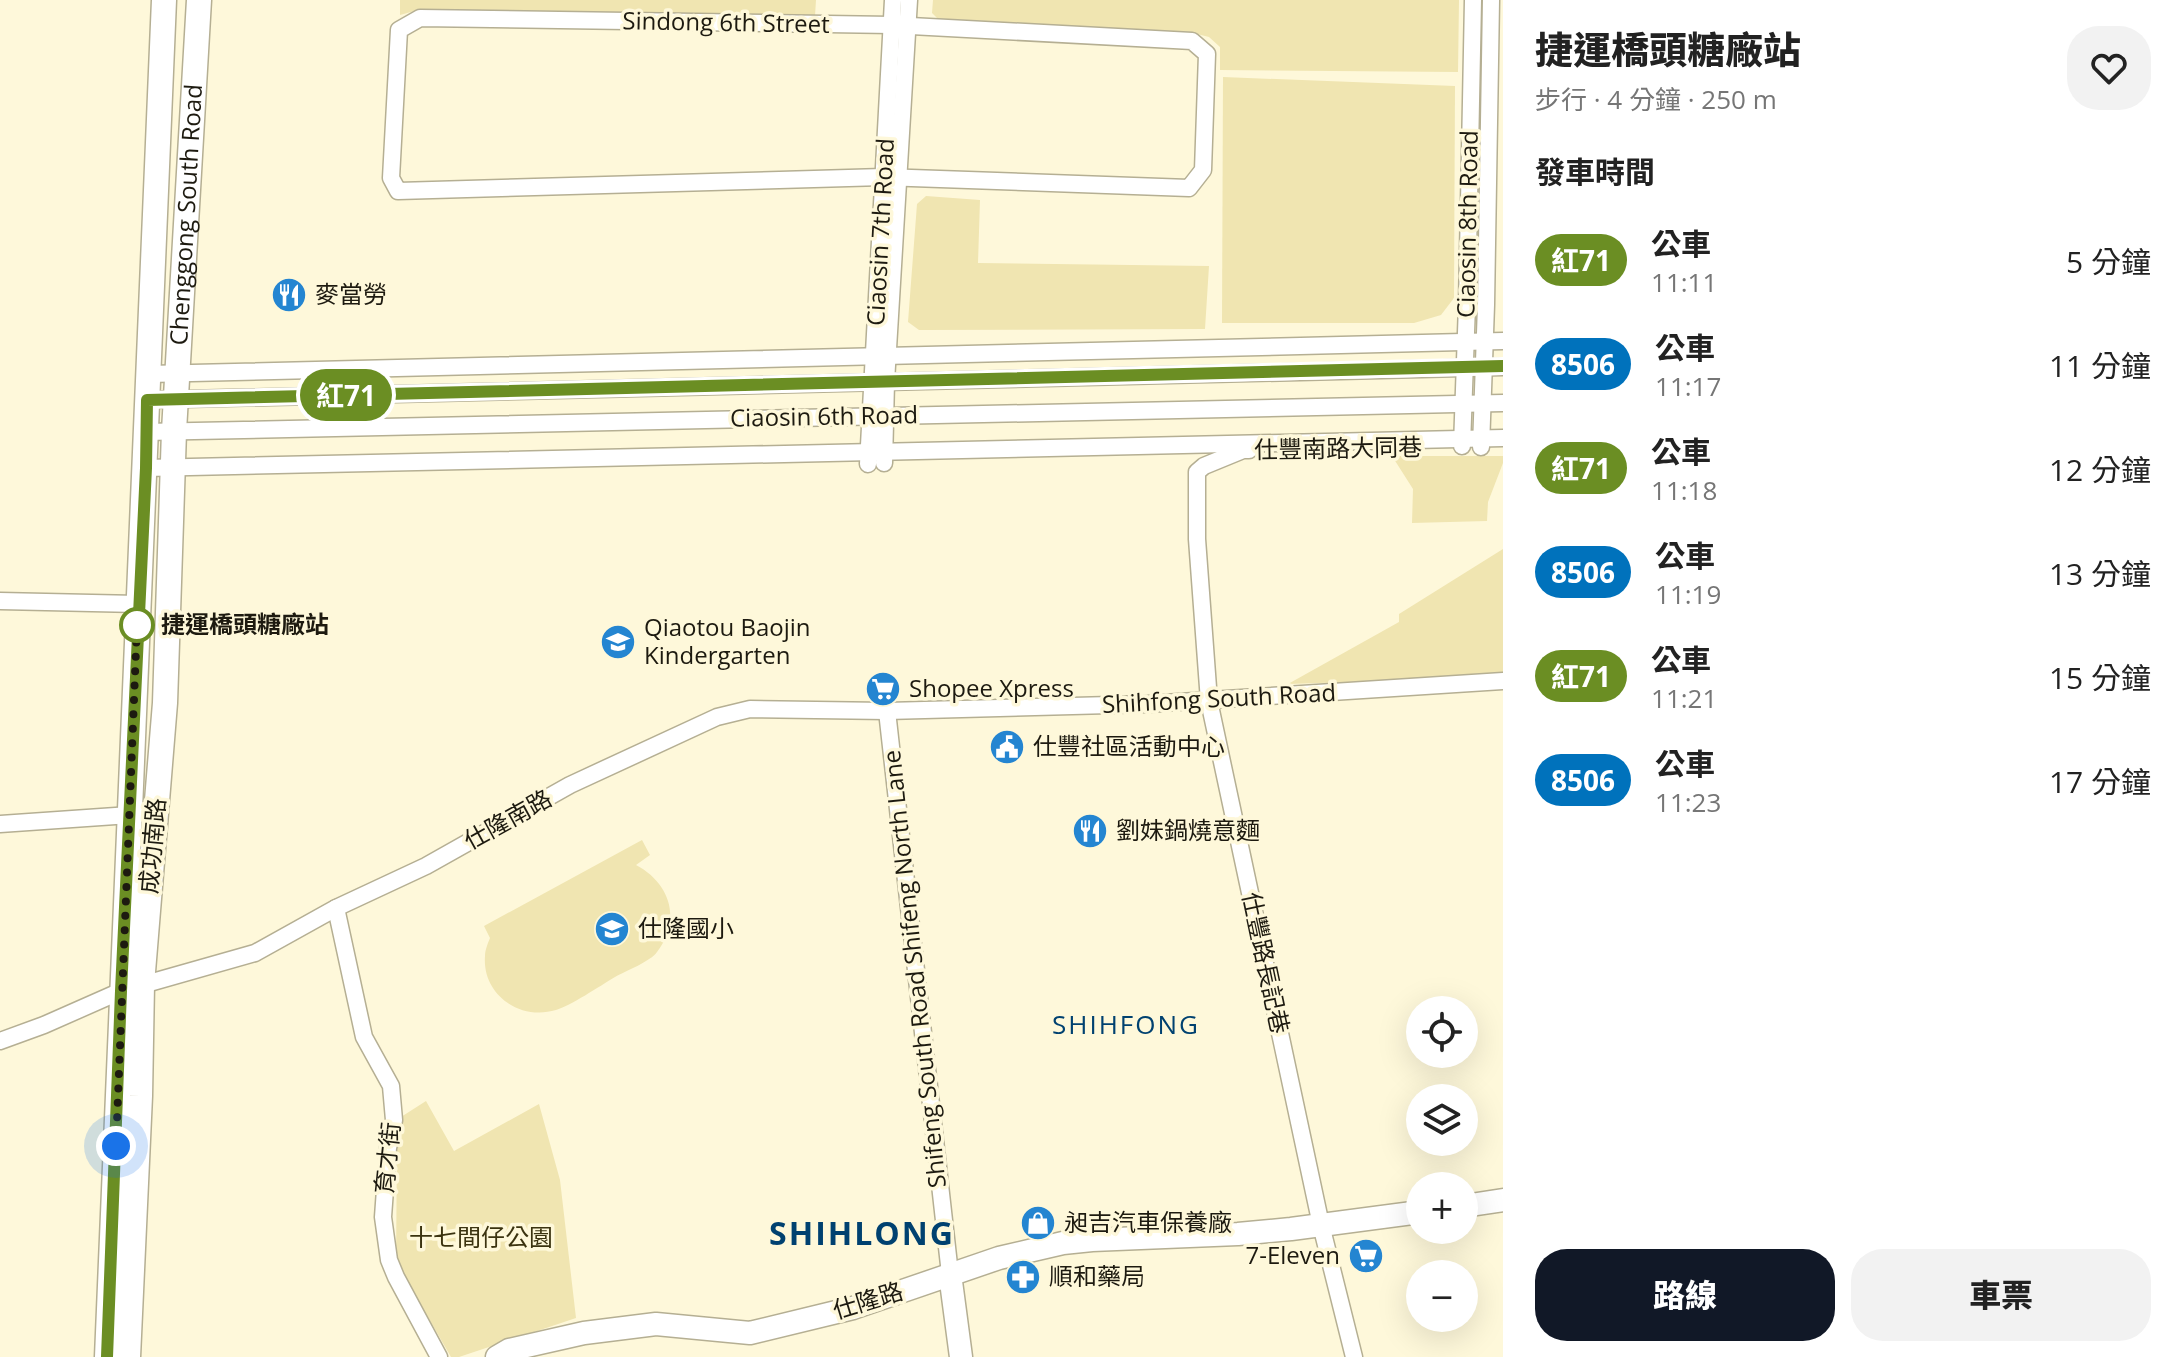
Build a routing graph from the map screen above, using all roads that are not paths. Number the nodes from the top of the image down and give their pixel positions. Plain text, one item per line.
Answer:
1 (164, 0) edge
2 (199, 0) edge
3 (893, 0) edge
4 (909, 0) edge
5 (1473, 0) edge
6 (1491, 0) edge
7 (900, 26) junction
8 (891, 177) junction
9 (1503, 341) edge
10 (1466, 342) junction
11 (1484, 342) junction
12 (881, 356) junction
13 (1464, 367) junction
14 (1483, 367) junction
15 (1503, 367) edge
16 (178, 373) junction
17 (149, 374) junction
18 (879, 382) junction
19 (176, 399) junction
20 (147, 400) junction
21 (1503, 403) edge
22 (1464, 404) junction
23 (1482, 404) junction
24 (878, 416) junction
25 (174, 431) junction
26 (145, 432) junction
27 (1503, 438) edge
28 (1462, 443) junction
29 (1481, 443) junction
30 (1503, 447) edge
31 (876, 458) junction
32 (174, 467) junction
33 (146, 468) junction
34 (1197, 539) joint
35 (0, 601) edge
36 (138, 604) junction
37 (1503, 681) edge
38 (1209, 701) junction
39 (887, 711) junction
40 (130, 815) junction
41 (0, 824) edge
42 (336, 908) junction
43 (132, 988) junction
44 (0, 1041) edge
45 (1503, 1200) edge
46 (1478, 1204) edge
47 (1406, 1214) edge
48 (1321, 1225) junction
49 (950, 1274) junction
50 (107, 1357) edge
51 (128, 1357) edge
52 (439, 1357) edge
53 (497, 1357) edge
54 (961, 1357) edge
55 (1354, 1357) edge

1 - 17 main road, Chenggong South Road
2 - 16 main road, Chenggong South Road
3 - 7 street, Ciaosin 7th Road
4 - 7 street, Ciaosin 7th Road
5 - 10 street, Ciaosin 8th Road
6 - 11 street, Ciaosin 8th Road
7 - 8 street, Ciaosin 7th Road
7 - 8 street, Sindong 6th Street
7 - 8 street, Sindong 6th Street
8 - 12 street, Ciaosin 7th Road
9 - 11 street
10 - 11 street
10 - 12 street
10 - 13 street, Ciaosin 8th Road
11 - 14 street, Ciaosin 8th Road
12 - 16 street
12 - 18 street, Ciaosin 7th Road
13 - 14 street, Ciaosin 6th Road
13 - 18 street, Ciaosin 6th Road
13 - 22 street, Ciaosin 8th Road
14 - 15 street, Ciaosin 6th Road
14 - 23 street, Ciaosin 8th Road
16 - 17 street
16 - 19 main road, Chenggong South Road
17 - 20 main road, Chenggong South Road
18 - 19 street, Ciaosin 6th Road
18 - 24 street, Ciaosin 7th Road
19 - 20 street, Ciaosin 6th Road
19 - 25 main road, Chenggong South Road
20 - 26 main road, 成功南路
21 - 23 street, Ciaosin 6th Road
22 - 23 street, Ciaosin 6th Road
22 - 24 street, Ciaosin 6th Road
22 - 28 street, Ciaosin 8th Road
23 - 29 street, Ciaosin 8th Road
24 - 25 street, Ciaosin 6th Road
24 - 31 street, Ciaosin 7th Road
25 - 26 street, Ciaosin 6th Road
25 - 32 main road, 成功南路
26 - 33 main road, 成功南路
27 - 29 street, Ciaosin 6th Road
28 - 29 street, Ciaosin 6th Road
28 - 31 street, Ciaosin 6th Road
28 - 34 street, 仕豐南路大同巷
29 - 30 street
31 - 32 street, Ciaosin 6th Road
32 - 33 street, Ciaosin 6th Road
32 - 43 main road, 成功南路
33 - 36 main road, 成功南路
34 - 38 street, 仕豐路長記巷
35 - 36 street
36 - 40 main road, 成功南路
37 - 38 street, Shihfong South Road
38 - 39 street, Shihfong South Road
38 - 48 street, 仕豐路長記巷
39 - 42 street, 仕隆南路
39 - 49 street, Shifeng South Road Shifeng North Lane
40 - 41 street
40 - 43 main road, 成功南路
42 - 43 street, 仕隆南路
42 - 52 street, 育才街
43 - 44 street, 仕隆南路
43 - 50 main road, 成功南路
43 - 51 main road, 成功南路
45 - 46 street
47 - 48 street
48 - 49 street
48 - 55 street, 仕豐路長記巷
49 - 53 street
49 - 54 street

